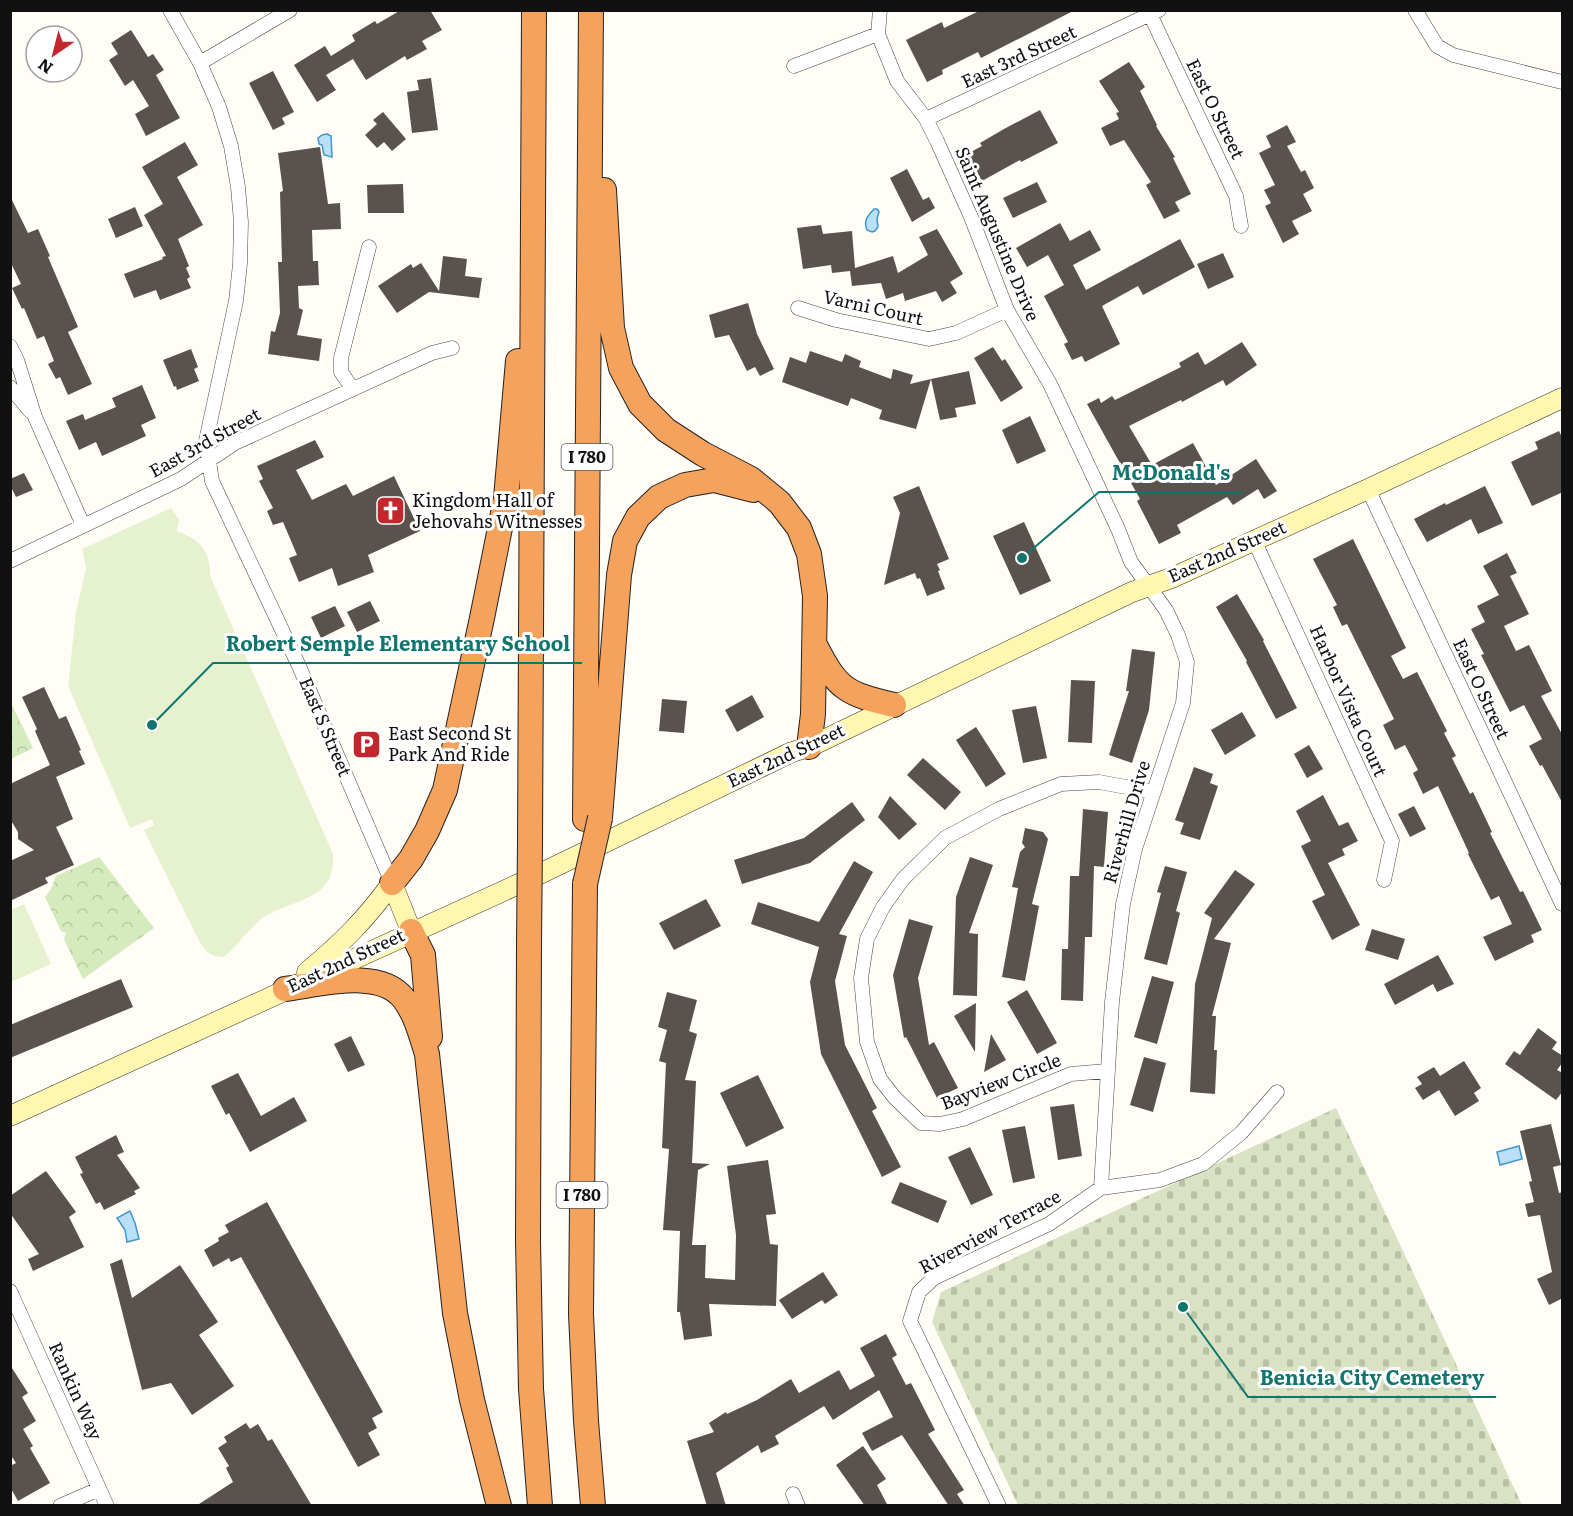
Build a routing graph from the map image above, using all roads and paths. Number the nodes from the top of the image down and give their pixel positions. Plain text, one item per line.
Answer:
1 (170, 10) edge
2 (290, 10) edge
3 (529, 10) edge
4 (534, 10) edge
5 (880, 10) edge
6 (1415, 10) edge
7 (591, 11) edge
8 (1152, 12) edge
9 (878, 34) junction
10 (534, 52) junction
11 (200, 63) junction
12 (794, 66) dead end
13 (1563, 82) edge
14 (589, 95) junction
15 (926, 119) junction
16 (1241, 226) dead end
17 (369, 248) dead end
18 (533, 273) junction
19 (798, 308) dead end
20 (1006, 310) junction
21 (10, 346) edge
22 (452, 348) dead end
23 (10, 387) edge
24 (352, 388) junction
25 (1563, 398) edge
26 (35, 417) junction
27 (208, 459) junction
28 (1368, 489) junction
29 (765, 492) junction
30 (82, 525) junction
31 (1254, 540) junction
32 (10, 561) edge
33 (1149, 586) junction
34 (814, 642) junction
35 (894, 705) junction
36 (809, 747) junction
37 (1153, 792) junction
38 (592, 819) junction
39 (1384, 880) dead end
40 (392, 883) junction
41 (1563, 904) edge
42 (411, 932) junction
43 (285, 989) junction
44 (427, 1054) junction
45 (1107, 1071) junction
46 (1277, 1092) dead end
47 (10, 1116) edge
48 (1101, 1188) junction
49 (10, 1291) edge
50 (99, 1489) junction
51 (60, 1506) edge
52 (107, 1506) edge
53 (499, 1506) edge
54 (540, 1506) edge
55 (593, 1506) edge
56 (999, 1506) edge

1 - 11 street, East S Street
2 - 11 street
3 - 10 highway
4 - 10 highway
5 - 9 street
6 - 13 street
7 - 14 highway, I 780
8 - 15 street, East 3rd Street
8 - 16 street, East O Street
9 - 12 street
9 - 15 street, Saint Augustine Drive
10 - 18 highway
11 - 27 street, East S Street
14 - 29 highway
14 - 38 highway, I 780
15 - 20 street, Saint Augustine Drive
17 - 24 street
18 - 40 highway
18 - 54 highway, bridge
19 - 20 street, Varni Court
20 - 33 street, Saint Augustine Drive
21 - 26 street
22 - 24 street, East 3rd Street
23 - 26 street
24 - 27 street, East 3rd Street
25 - 28 main road, East 2nd Street
26 - 30 street
27 - 30 street, East 3rd Street
27 - 40 street, East S Street
28 - 31 main road, East 2nd Street
28 - 41 street, East O Street
29 - 34 highway
29 - 38 highway
30 - 32 street, East 3rd Street
31 - 33 main road, East 2nd Street
31 - 39 street, Harbor Vista Court
33 - 35 main road, East 2nd Street
33 - 37 street, Riverhill Drive
34 - 35 highway
34 - 36 highway
35 - 36 main road, East 2nd Street
36 - 42 main road, East 2nd Street
37 - 45 street, Riverhill Drive
37 - 45 street, Bayview Circle
38 - 55 highway, I 780, bridge
40 - 42 main road, East S Street
40 - 43 main road
42 - 43 main road, East 2nd Street
42 - 44 highway
43 - 44 highway
43 - 47 main road, East 2nd Street
44 - 53 highway
45 - 48 street, Riverhill Drive
46 - 48 street, Riverview Terrace
48 - 56 street, Riverview Terrace
49 - 50 street, Rankin Way
50 - 51 street
50 - 52 street, Rankin Way

